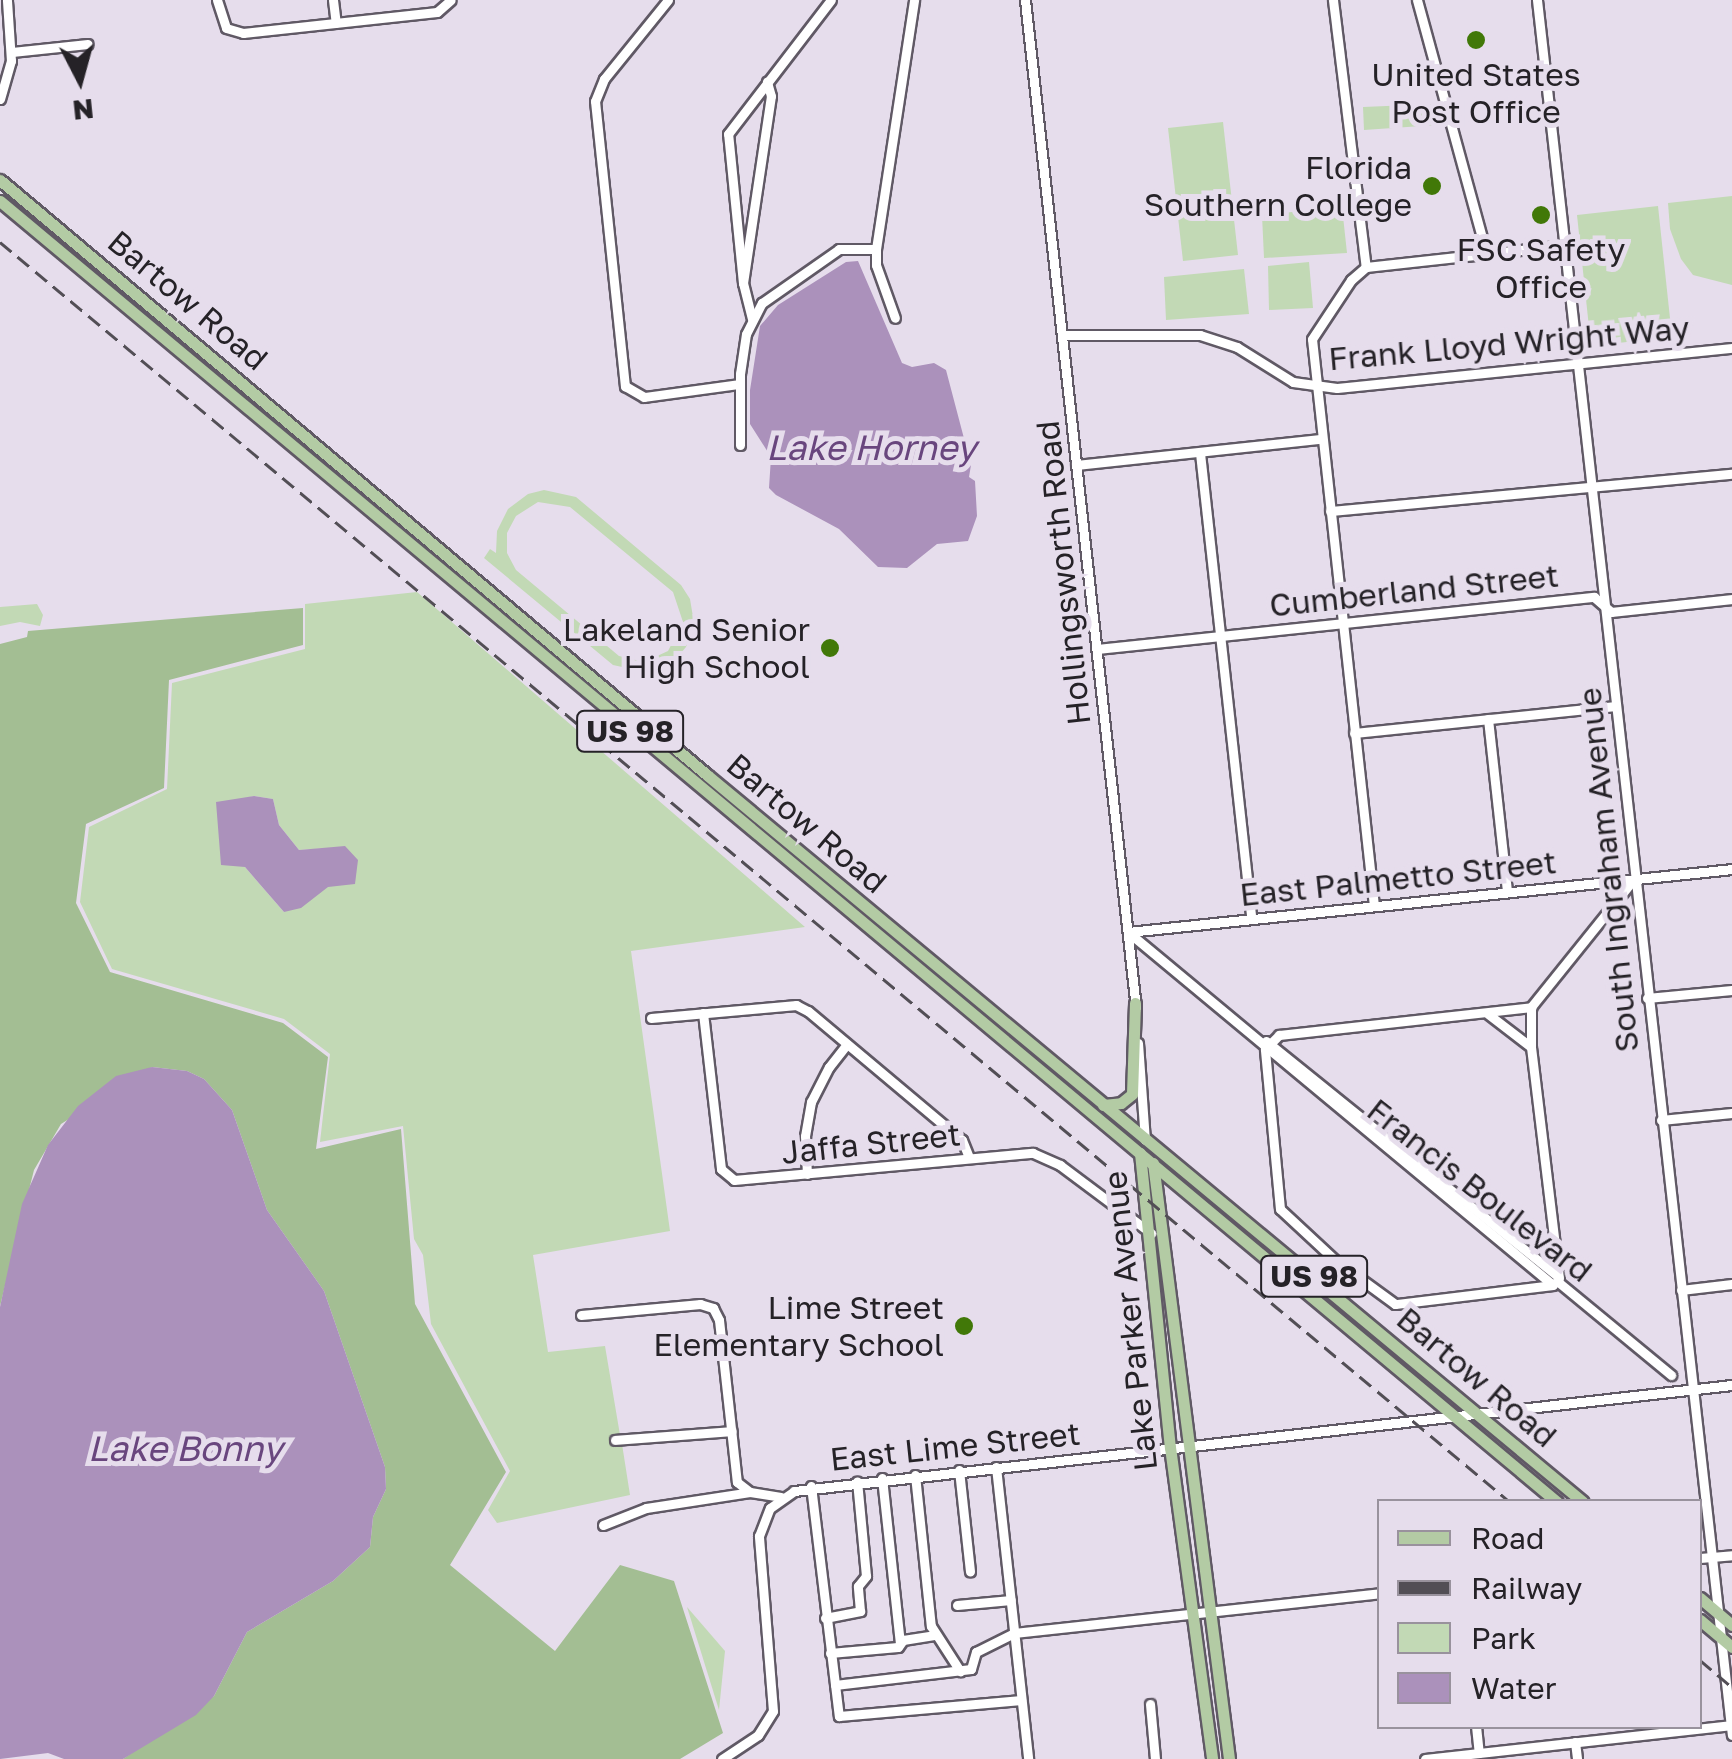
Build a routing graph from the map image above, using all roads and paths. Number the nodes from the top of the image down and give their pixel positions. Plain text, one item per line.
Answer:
1 (7, 0) edge
2 (217, 0) edge
3 (333, 0) edge
4 (668, 0) edge
5 (831, 0) edge
6 (914, 0) edge
7 (1025, 0) edge
8 (1333, 0) edge
9 (1417, 0) edge
10 (1537, 0) edge
11 (450, 2) edge
12 (336, 24) junction
13 (88, 44) dead end
14 (12, 52) junction
15 (767, 82) junction
16 (0, 98) edge
17 (0, 180) edge
18 (0, 201) edge
19 (1564, 245) junction
20 (876, 249) junction
21 (1486, 252) junction
22 (1366, 267) junction
23 (743, 283) junction
24 (895, 318) dead end
25 (752, 319) junction
26 (1062, 335) junction
27 (1732, 348) edge
28 (218, 362) junction
29 (1575, 364) junction
30 (208, 374) junction
31 (739, 384) junction
32 (1315, 385) junction
33 (1321, 439) junction
34 (740, 444) dead end
35 (1200, 453) junction
36 (1076, 465) junction
37 (1732, 474) edge
38 (1590, 486) junction
39 (1330, 511) junction
40 (1732, 599) edge
41 (1603, 604) junction
42 (1342, 623) junction
43 (1221, 636) junction
44 (1097, 648) junction
45 (1614, 706) junction
46 (1488, 719) junction
47 (1354, 733) junction
48 (706, 775) junction
49 (697, 787) junction
50 (1732, 870) edge
51 (1633, 880) junction
52 (1507, 892) junction
53 (1374, 906) junction
54 (1251, 917) junction
55 (1128, 932) junction
56 (1732, 990) edge
57 (1647, 998) junction
58 (1136, 1003) junction
59 (1531, 1007) junction
60 (703, 1013) junction
61 (1488, 1014) junction
62 (650, 1018) dead end
63 (848, 1044) junction
64 (1265, 1044) junction
65 (1531, 1047) junction
66 (1103, 1105) junction
67 (1732, 1113) edge
68 (1661, 1120) junction
69 (1146, 1140) junction
70 (1139, 1155) junction
71 (968, 1157) junction
72 (1153, 1164) junction
73 (807, 1174) junction
74 (1146, 1230) junction
75 (1162, 1241) junction
76 (1336, 1260) junction
77 (1320, 1280) junction
78 (1556, 1281) junction
79 (1732, 1284) edge
80 (1681, 1290) junction
81 (1308, 1293) junction
82 (582, 1315) dead end
83 (1671, 1375) dead end
84 (1732, 1384) edge
85 (1692, 1389) junction
86 (1480, 1414) junction
87 (1456, 1416) junction
88 (732, 1430) junction
89 (615, 1440) dead end
90 (1186, 1446) junction
91 (1170, 1448) junction
92 (996, 1467) junction
93 (959, 1470) junction
94 (915, 1475) junction
95 (882, 1478) junction
96 (857, 1481) junction
97 (811, 1486) junction
98 (750, 1492) junction
99 (781, 1497) junction
100 (1553, 1499) edge
101 (1579, 1499) edge
102 (1700, 1499) edge
103 (1702, 1519) edge
104 (604, 1525) dead end
105 (1732, 1555) edge
106 (1705, 1558) edge
107 (970, 1571) dead end
108 (1377, 1593) edge
109 (1010, 1600) junction
110 (1702, 1600) edge
111 (957, 1604) dead end
112 (1212, 1612) junction
113 (1195, 1613) junction
114 (1718, 1613) junction
115 (825, 1618) junction
116 (1702, 1622) edge
117 (1732, 1625) edge
118 (1014, 1633) junction
119 (936, 1635) junction
120 (1727, 1642) edge
121 (900, 1644) junction
122 (830, 1652) junction
123 (960, 1671) junction
124 (835, 1685) junction
125 (1021, 1700) junction
126 (1150, 1704) dead end
127 (1731, 1726) edge
128 (1476, 1729) edge
129 (1702, 1729) edge
130 (1702, 1729) edge
131 (1732, 1735) edge
132 (1574, 1742) junction
133 (1479, 1753) junction
134 (722, 1759) edge
135 (1028, 1759) edge
136 (1156, 1759) edge
137 (1212, 1759) edge
138 (1228, 1759) edge
139 (1425, 1759) edge
140 (1576, 1759) edge

1 - 14 street
2 - 12 street
3 - 12 street
4 - 31 street
5 - 15 street
6 - 20 street
7 - 26 street, Hollingsworth Road
8 - 22 street
9 - 21 street
10 - 19 street, South Ingraham Avenue
11 - 12 street
13 - 14 street
14 - 16 street
15 - 23 street
15 - 23 street
17 - 28 main road, Bartow Road / US 98
18 - 30 main road, Bartow Road / US 98
19 - 21 street
19 - 29 street, South Ingraham Avenue
20 - 24 street
20 - 25 street
21 - 22 street
22 - 32 street
23 - 25 street
25 - 31 street
26 - 32 street, Frank Lloyd Wright Way
26 - 36 street, Hollingsworth Road
27 - 29 street, Frank Lloyd Wright Way
28 - 30 street
28 - 48 main road, Bartow Road / US 98
29 - 32 street, Frank Lloyd Wright Way
29 - 38 street, South Ingraham Avenue
30 - 49 main road, Bartow Road / US 98
31 - 34 street
32 - 33 street
33 - 35 street
33 - 39 street
35 - 36 street
35 - 43 street
36 - 44 street, Hollingsworth Road
37 - 38 street
38 - 39 street
38 - 41 street, South Ingraham Avenue
39 - 42 street
40 - 41 street, Cumberland Street
41 - 42 street, Cumberland Street
41 - 45 street, South Ingraham Avenue
42 - 43 street, Cumberland Street
42 - 47 street
43 - 44 street, Cumberland Street
43 - 54 street
44 - 55 street, Hollingsworth Road
45 - 46 street
45 - 51 street, South Ingraham Avenue
46 - 47 street
46 - 52 street
47 - 53 street
48 - 49 street
48 - 66 main road, Bartow Road / US 98
49 - 70 main road, Bartow Road / US 98
50 - 51 street, East Palmetto Street
51 - 52 street, East Palmetto Street
51 - 57 street, South Ingraham Avenue
51 - 59 street
52 - 53 street, East Palmetto Street
53 - 54 street, East Palmetto Street
54 - 55 street, East Palmetto Street
55 - 58 street, Hollingsworth Road
55 - 64 street, Francis Boulevard
56 - 57 street
57 - 68 street, South Ingraham Avenue
58 - 66 main road
58 - 69 street, Hollingsworth Road
59 - 61 street
59 - 65 street
60 - 62 street
60 - 63 street
60 - 73 street, Jaffa Street
61 - 64 street
61 - 65 street
63 - 71 street
63 - 73 street
64 - 76 street
64 - 78 street, Francis Boulevard
65 - 78 street
66 - 69 main road, Bartow Road / US 98
67 - 68 street
68 - 80 street, South Ingraham Avenue
69 - 70 main road, Lake Parker Avenue
69 - 72 main road, Lake Parker Avenue
69 - 77 main road, Bartow Road / US 98
70 - 72 main road, Bartow Road / US 98
70 - 74 main road, Lake Parker Avenue
71 - 73 street, Jaffa Street
71 - 74 street, Jaffa Street
72 - 75 main road, Lake Parker Avenue
72 - 81 main road, Bartow Road / US 98
74 - 75 street, Jaffa Street
74 - 91 main road, Lake Parker Avenue
75 - 90 main road, Lake Parker Avenue
76 - 77 street
76 - 78 street
77 - 81 street
77 - 86 main road, Bartow Road / US 98
78 - 83 street, Francis Boulevard
79 - 80 street
80 - 85 street, South Ingraham Avenue
81 - 87 main road, Bartow Road / US 98
82 - 88 street
84 - 85 street, East Lime Street
85 - 86 street, East Lime Street
85 - 102 street, South Ingraham Avenue
86 - 87 street, East Lime Street
86 - 101 main road, Bartow Road / US 98
87 - 90 street, East Lime Street
87 - 100 main road, Bartow Road / US 98
88 - 89 street
88 - 98 street
90 - 91 street, East Lime Street
90 - 112 main road, Lake Parker Avenue
91 - 92 street, East Lime Street
91 - 113 main road, Lake Parker Avenue
92 - 93 street, East Lime Street
92 - 109 street
93 - 94 street, East Lime Street
93 - 107 street
94 - 95 street, East Lime Street
94 - 119 street
95 - 96 street, East Lime Street
95 - 121 street
96 - 97 street, East Lime Street
96 - 115 street
97 - 99 street, East Lime Street
97 - 115 street
98 - 99 street
98 - 104 street
99 - 134 street
103 - 106 street, South Ingraham Avenue
105 - 106 street
106 - 114 street, South Ingraham Avenue
108 - 112 street
109 - 111 street
109 - 118 street
110 - 114 main road
112 - 113 street
112 - 138 main road, Lake Parker Avenue
113 - 118 street
113 - 137 main road, Lake Parker Avenue
114 - 117 main road
114 - 120 street, South Ingraham Avenue
115 - 122 street
116 - 120 main road
118 - 123 street
118 - 125 street
119 - 121 street
119 - 123 street
120 - 127 street, South Ingraham Avenue
121 - 122 street
122 - 124 street
123 - 124 street
124 - 125 street
125 - 135 street
126 - 136 street
127 - 129 street
127 - 131 street, South Ingraham Avenue
128 - 133 street
130 - 132 street
132 - 133 street
132 - 140 street
133 - 139 street

